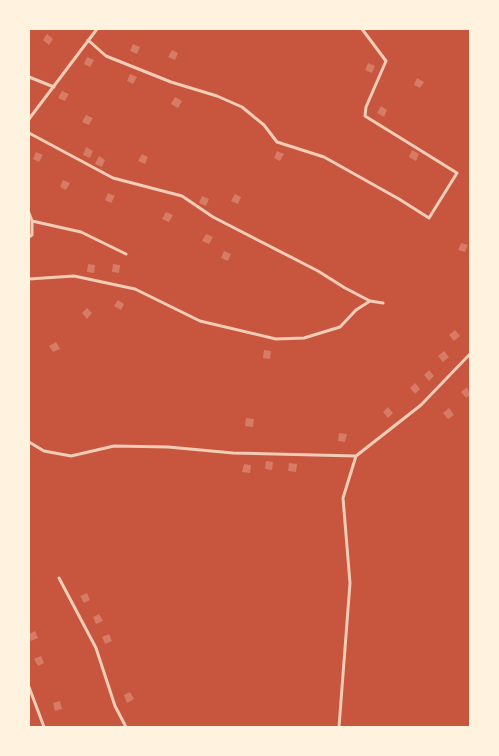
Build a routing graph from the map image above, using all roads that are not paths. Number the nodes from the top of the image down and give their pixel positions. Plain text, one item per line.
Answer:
1 (97, 29) edge
2 (362, 29) edge
3 (88, 40) junction
4 (29, 77) edge
5 (54, 87) junction
6 (29, 119) edge
7 (29, 133) edge
8 (29, 213) edge
9 (32, 222) junction
10 (29, 237) edge
11 (126, 254) dead end
12 (29, 279) edge
13 (370, 301) junction
14 (383, 303) dead end
15 (470, 354) edge
16 (29, 442) edge
17 (356, 456) junction
18 (59, 578) dead end
19 (29, 687) edge
20 (44, 727) edge
21 (126, 727) edge
22 (339, 727) edge

1 - 3 street
2 - 3 street
3 - 5 street
4 - 5 street
5 - 6 street
7 - 13 street
8 - 9 street
9 - 10 street
9 - 11 street
12 - 13 street
13 - 14 street
15 - 17 street
16 - 17 street
17 - 22 street
18 - 21 street
19 - 20 street

